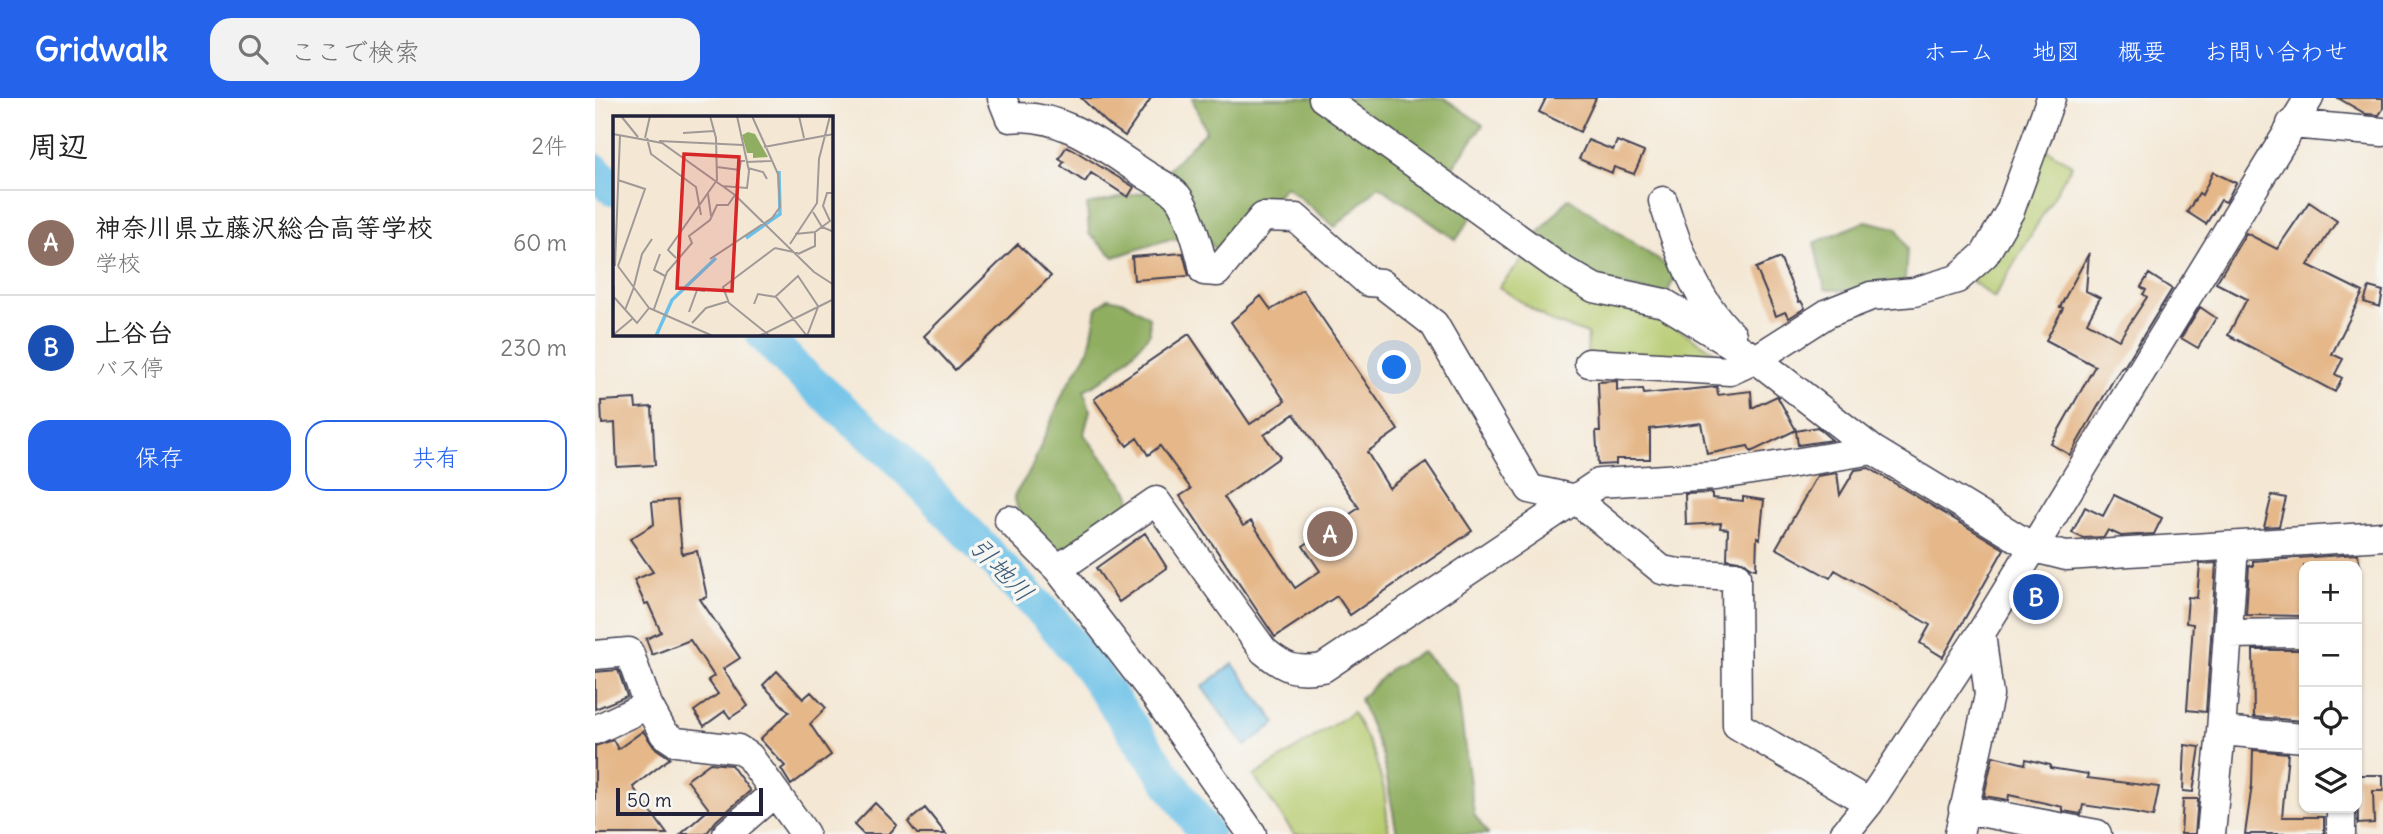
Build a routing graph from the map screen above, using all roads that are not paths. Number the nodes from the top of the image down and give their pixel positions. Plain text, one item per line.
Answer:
1 (1002, 98) edge
2 (1323, 98) edge
3 (2051, 98) edge
4 (2309, 98) edge
5 (1031, 107) edge
6 (2291, 124) junction
7 (2383, 132) edge
8 (1663, 201) dead end
9 (1756, 359) junction
10 (1589, 363) dead end
11 (1873, 450) junction
12 (1574, 499) junction
13 (1009, 520) dead end
14 (2383, 536) edge
15 (2234, 546) junction
16 (2034, 548) junction
17 (1058, 569) junction
18 (1981, 633) junction
19 (2228, 634) junction
20 (2299, 634) edge
21 (595, 655) edge
22 (648, 705) junction
23 (595, 730) edge
24 (2221, 731) junction
25 (2299, 738) edge
26 (774, 793) junction
27 (1869, 803) junction
28 (2341, 813) edge
29 (1961, 822) edge
30 (727, 834) edge
31 (805, 834) edge
32 (1252, 834) edge
33 (1844, 834) edge
34 (2097, 834) edge
35 (2211, 834) edge
36 (2341, 834) edge

1 - 5 street
2 - 9 street
3 - 9 street
4 - 6 street
5 - 12 street
6 - 7 street
6 - 16 street
8 - 9 street
9 - 10 street
9 - 11 street
11 - 12 street
11 - 16 street
12 - 17 street
12 - 27 street
13 - 17 street
14 - 15 street
15 - 16 street
15 - 19 street
16 - 18 street
17 - 32 street
18 - 27 street
18 - 29 street
19 - 20 street
19 - 24 street
21 - 22 street
22 - 23 street
22 - 26 street
24 - 25 street
24 - 35 street
26 - 30 street
26 - 31 street
27 - 33 street
28 - 36 street
29 - 34 street

